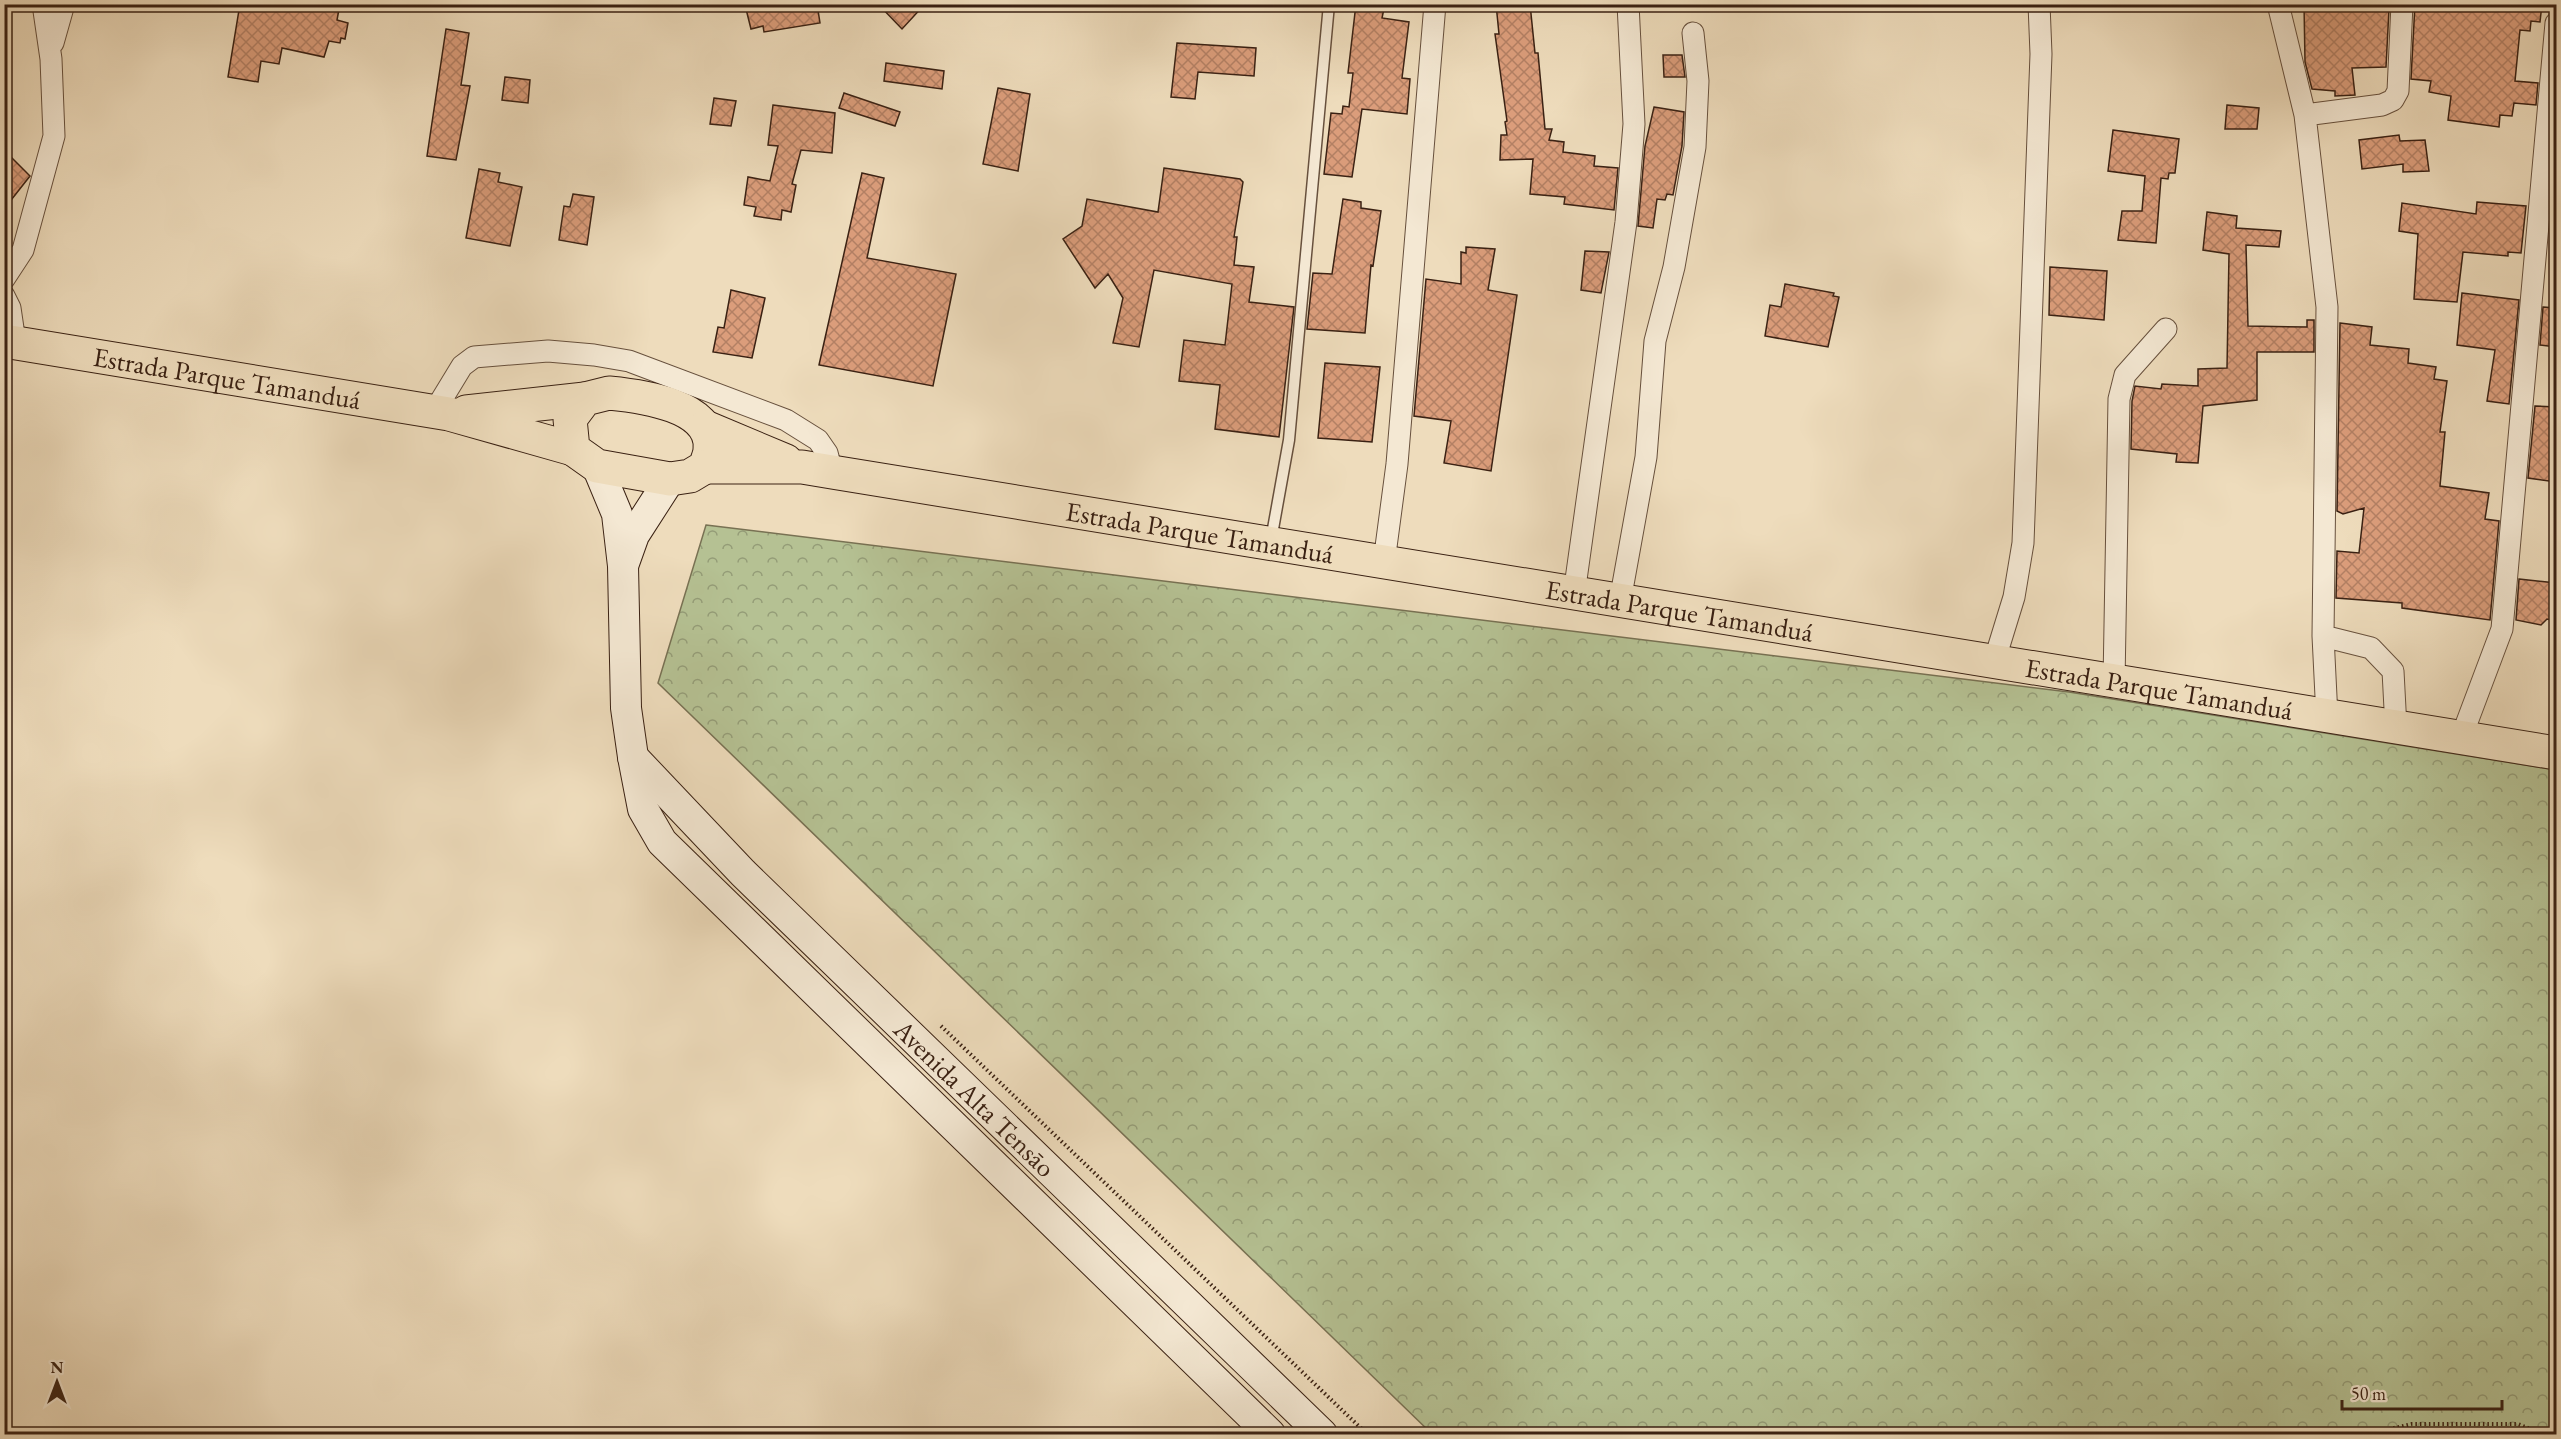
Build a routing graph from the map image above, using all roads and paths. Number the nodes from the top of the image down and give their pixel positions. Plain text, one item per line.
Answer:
1 (43, 4) edge
2 (64, 4) edge
3 (1329, 4) edge
4 (1435, 4) edge
5 (1628, 4) edge
6 (2039, 4) edge
7 (2278, 4) edge
8 (2402, 4) edge
9 (2556, 23) edge
10 (1693, 33) dead end
11 (51, 59) junction
12 (2305, 115) junction
13 (4, 279) edge
14 (4, 296) edge
15 (2166, 329) dead end
16 (10, 342) edge
17 (585, 399) junction
18 (442, 413) junction
19 (705, 427) junction
20 (585, 458) junction
21 (705, 467) junction
22 (817, 470) junction
23 (670, 479) junction
24 (1271, 543) junction
25 (1384, 562) junction
26 (623, 566) junction
27 (1574, 594) junction
28 (1620, 601) junction
29 (2323, 636) junction
30 (1994, 662) junction
31 (2114, 682) junction
32 (2327, 717) junction
33 (2396, 728) junction
34 (2462, 738) junction
35 (2556, 753) edge
36 (633, 757) junction
37 (935, 1020) dead end
38 (1270, 1434) edge
39 (1322, 1434) edge
40 (1367, 1434) edge
41 (2367, 1434) edge
42 (2543, 1434) edge

1 - 11 street
2 - 11 street
3 - 24 lane
4 - 25 street
5 - 27 street
6 - 30 street
7 - 12 street
8 - 12 street
9 - 34 street
10 - 28 street
11 - 13 street
12 - 29 street
14 - 16 street
15 - 31 street
16 - 18 main road, Estrada Parque Tamanduá
17 - 18 main road, Estrada Parque Tamanduá
17 - 19 main road, Estrada Parque Tamanduá
17 - 20 main road
18 - 20 main road, Estrada Parque Tamanduá
18 - 22 street
19 - 21 main road
19 - 22 main road, Estrada Parque Tamanduá
20 - 23 main road, Estrada Parque Tamanduá
20 - 26 street, Avenida Alta Tensāo
21 - 22 main road, Estrada Parque Tamanduá
21 - 23 main road
22 - 24 main road, Estrada Parque Tamanduá
23 - 26 street, Avenida Alta Tensāo
24 - 25 main road, Estrada Parque Tamanduá
25 - 27 main road, Estrada Parque Tamanduá
26 - 36 street, Avenida Alta Tensāo
27 - 28 main road, Estrada Parque Tamanduá
28 - 30 main road, Estrada Parque Tamanduá
29 - 32 street
29 - 33 street
30 - 31 main road, Estrada Parque Tamanduá
31 - 32 main road, Estrada Parque Tamanduá
32 - 33 main road, Estrada Parque Tamanduá
33 - 34 main road, Estrada Parque Tamanduá
34 - 35 main road, Estrada Parque Tamanduá
36 - 38 street, Avenida Alta Tensāo
36 - 39 street, Avenida Alta Tensāo
37 - 40 path
41 - 42 path

